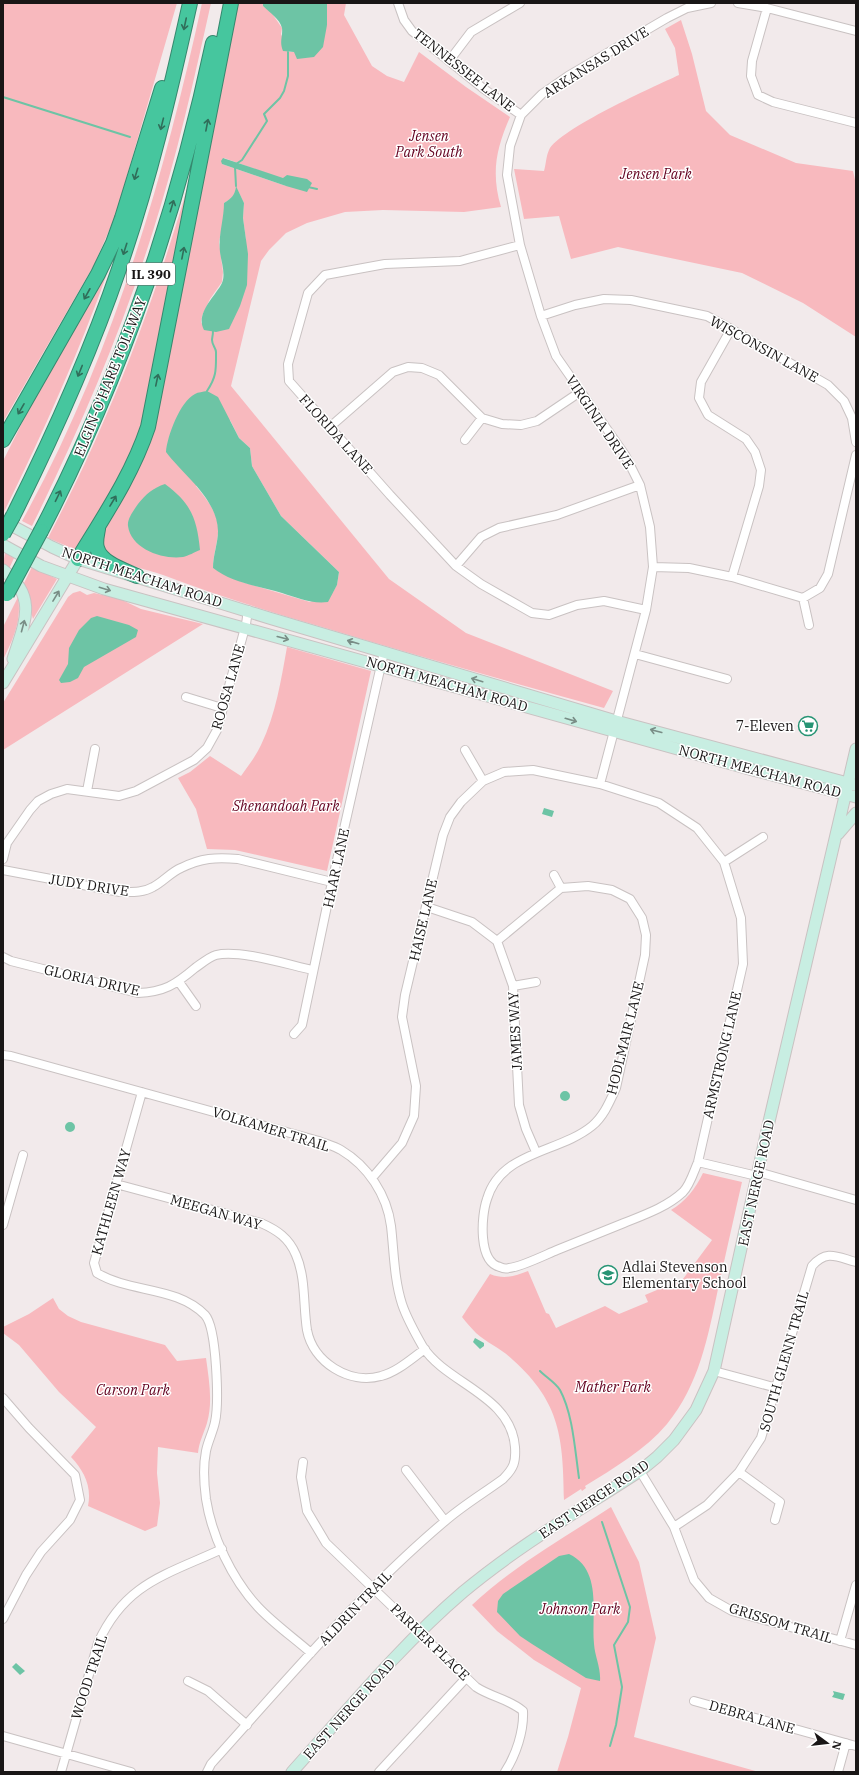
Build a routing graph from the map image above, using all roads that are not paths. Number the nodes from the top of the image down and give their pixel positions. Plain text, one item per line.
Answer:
1 (190, 3) edge
2 (222, 3) edge
3 (231, 3) edge
4 (398, 3) edge
5 (520, 3) edge
6 (711, 3) edge
7 (738, 3) edge
8 (767, 8) junction
9 (856, 31) edge
10 (180, 45) junction
11 (449, 61) junction
12 (520, 115) junction
13 (856, 123) edge
14 (520, 245) junction
15 (541, 316) junction
16 (731, 329) junction
17 (580, 392) junction
18 (482, 418) junction
19 (330, 426) junction
20 (3, 440) edge
21 (465, 440) dead end
22 (856, 442) edge
23 (856, 455) edge
24 (640, 485) junction
25 (8, 519) edge
26 (99, 525) junction
27 (3, 534) edge
28 (3, 545) edge
29 (78, 558) junction
30 (456, 566) junction
31 (653, 567) junction
32 (3, 570) edge
33 (137, 576) junction
34 (68, 577) junction
35 (732, 577) junction
36 (5, 597) edge
37 (803, 598) junction
38 (248, 610) junction
39 (646, 610) junction
40 (809, 624) dead end
41 (245, 628) junction
42 (384, 652) junction
43 (635, 654) junction
44 (381, 665) junction
45 (727, 678) dead end
46 (5, 680) edge
47 (186, 697) dead end
48 (222, 708) junction
49 (615, 726) junction
50 (95, 749) dead end
51 (856, 749) edge
52 (465, 750) dead end
53 (483, 781) junction
54 (600, 784) junction
55 (852, 784) edge
56 (87, 791) junction
57 (851, 795) edge
58 (856, 813) edge
59 (836, 836) junction
60 (763, 838) dead end
61 (3, 859) edge
62 (724, 862) junction
63 (3, 870) edge
64 (554, 875) dead end
65 (332, 882) junction
66 (561, 888) junction
67 (427, 907) junction
68 (497, 941) junction
69 (3, 957) edge
70 (313, 970) junction
71 (179, 982) junction
72 (536, 982) dead end
73 (513, 986) junction
74 (196, 1006) dead end
75 (294, 1034) dead end
76 (3, 1055) edge
77 (142, 1092) junction
78 (536, 1152) junction
79 (23, 1155) dead end
80 (698, 1162) junction
81 (758, 1174) junction
82 (372, 1178) junction
83 (116, 1184) junction
84 (856, 1200) edge
85 (3, 1225) edge
86 (856, 1262) edge
87 (495, 1266) joint
88 (425, 1350) junction
89 (714, 1371) junction
90 (777, 1388) junction
91 (3, 1398) edge
92 (516, 1459) joint
93 (303, 1462) dead end
94 (406, 1470) dead end
95 (640, 1471) junction
96 (739, 1472) junction
97 (775, 1520) dead end
98 (445, 1521) junction
99 (674, 1527) junction
100 (222, 1549) junction
101 (856, 1585) edge
102 (373, 1587) junction
103 (3, 1619) edge
104 (420, 1632) junction
105 (840, 1641) junction
106 (856, 1645) edge
107 (311, 1653) junction
108 (466, 1678) junction
109 (188, 1682) dead end
110 (694, 1701) dead end
111 (247, 1725) junction
112 (3, 1736) edge
113 (846, 1743) junction
114 (856, 1746) edge
115 (66, 1754) junction
116 (61, 1772) edge
117 (131, 1772) edge
118 (207, 1772) edge
119 (292, 1772) edge
120 (379, 1772) edge
121 (505, 1772) edge
122 (838, 1772) edge

1 -> 10 highway, IL 390
36 -> 2 highway, ELGIN-O'HARE TOLLWAY / IL 390, bridge
26 -> 3 highway
4 - 11 street, TENNESSEE LANE
5 - 11 street
6 - 12 street, ARKANSAS DRIVE
7 - 8 street
8 - 9 street
8 - 13 street
10 -> 20 highway
10 -> 25 highway, IL 390
11 - 12 street, TENNESSEE LANE
12 - 14 street, ARKANSAS DRIVE
14 - 15 street, VIRGINIA DRIVE
14 - 19 street, FLORIDA LANE
15 - 16 street, WISCONSIN LANE
15 - 17 street, VIRGINIA DRIVE
16 - 22 street, WISCONSIN LANE
16 - 35 street
17 - 18 street
17 - 24 street, VIRGINIA DRIVE
18 - 19 street
18 - 21 street
19 - 30 street, FLORIDA LANE
23 - 37 street
24 - 30 street
24 - 31 street, VIRGINIA DRIVE
25 - 27 highway, IL 390, bridge
25 - 29 main road, NORTH MEACHAM ROAD
26 - 29 highway
26 - 33 highway
28 - 34 main road, NORTH MEACHAM ROAD
29 - 33 main road, NORTH MEACHAM ROAD
29 - 34 main road
30 - 39 street, FLORIDA LANE
31 - 35 street
31 - 39 street, VIRGINIA DRIVE
46 -> 32 main road
33 - 38 main road, NORTH MEACHAM ROAD
34 -> 41 main road, NORTH MEACHAM ROAD
46 -> 34 main road
35 - 37 street
37 - 40 street
38 - 41 street, ROOSA LANE
42 -> 38 main road, NORTH MEACHAM ROAD
39 - 43 street, VIRGINIA DRIVE
41 -> 44 main road, NORTH MEACHAM ROAD
41 - 48 street, ROOSA LANE
42 - 44 street, HAAR LANE
49 -> 42 main road, NORTH MEACHAM ROAD
43 - 45 street
43 - 49 street, VIRGINIA DRIVE
44 -> 49 main road, NORTH MEACHAM ROAD
44 - 65 street, HAAR LANE
47 - 48 street
48 - 56 street, ROOSA LANE
49 - 54 street, VIRGINIA DRIVE
55 -> 49 main road, NORTH MEACHAM ROAD
49 - 57 main road, NORTH MEACHAM ROAD
50 - 56 street
51 - 55 main road, EAST NERGE ROAD
52 - 53 street
53 - 54 street, HAISE LANE
53 - 67 street, HAISE LANE
54 - 62 street, ARMSTRONG LANE
55 - 57 main road, EAST NERGE ROAD
56 - 61 street, ROOSA LANE
57 - 59 main road, EAST NERGE ROAD
58 - 59 main road
59 - 81 main road, EAST NERGE ROAD
60 - 62 street
62 - 80 street, ARMSTRONG LANE
63 - 65 street, JUDY DRIVE
64 - 66 street
65 - 70 street, HAAR LANE
66 - 68 street
66 - 78 street, HODLMAIR LANE
67 - 68 street
67 - 82 street, HAISE LANE
68 - 73 street, JAMES WAY
69 - 71 street, GLORIA DRIVE
70 - 71 street, GLORIA DRIVE
70 - 75 street, HAAR LANE
71 - 74 street
72 - 73 street
73 - 78 street, JAMES WAY
76 - 77 street, VOLKAMER TRAIL
77 - 82 street, VOLKAMER TRAIL
77 - 83 street, KATHLEEN WAY
78 - 87 street, HODLMAIR LANE
79 - 85 street
80 - 81 street
80 - 87 street, ARMSTRONG LANE
81 - 84 street
81 - 89 main road, EAST NERGE ROAD
82 - 88 street, VOLKAMER TRAIL
83 - 88 street, MEEGAN WAY
83 - 100 street, KATHLEEN WAY
86 - 90 street, SOUTH GLENN TRAIL
88 - 92 street, VOLKAMER TRAIL
89 - 90 street
89 - 95 main road, EAST NERGE ROAD
90 - 96 street, SOUTH GLENN TRAIL
91 - 103 street
92 - 98 street, ALDRIN TRAIL
93 - 102 street, PARKER PLACE
94 - 98 street
95 - 99 street, GRISSOM TRAIL
95 - 104 main road, EAST NERGE ROAD
96 - 97 street
96 - 99 street, SOUTH GLENN TRAIL
98 - 102 street, ALDRIN TRAIL
99 - 105 street, GRISSOM TRAIL
100 - 107 street, KATHLEEN WAY
100 - 115 street, WOOD TRAIL
101 - 105 street
102 - 104 street, PARKER PLACE
102 - 107 street, ALDRIN TRAIL
104 - 108 street, PARKER PLACE
104 - 119 main road, EAST NERGE ROAD
105 - 106 street, GRISSOM TRAIL
107 - 111 street, ALDRIN TRAIL
108 - 120 street
108 - 121 street, PARKER PLACE
109 - 111 street
110 - 113 street, DEBRA LANE
111 - 118 street, ALDRIN TRAIL
112 - 115 street
113 - 114 street, DEBRA LANE
113 - 122 street
115 - 116 street, WOOD TRAIL
115 - 117 street

